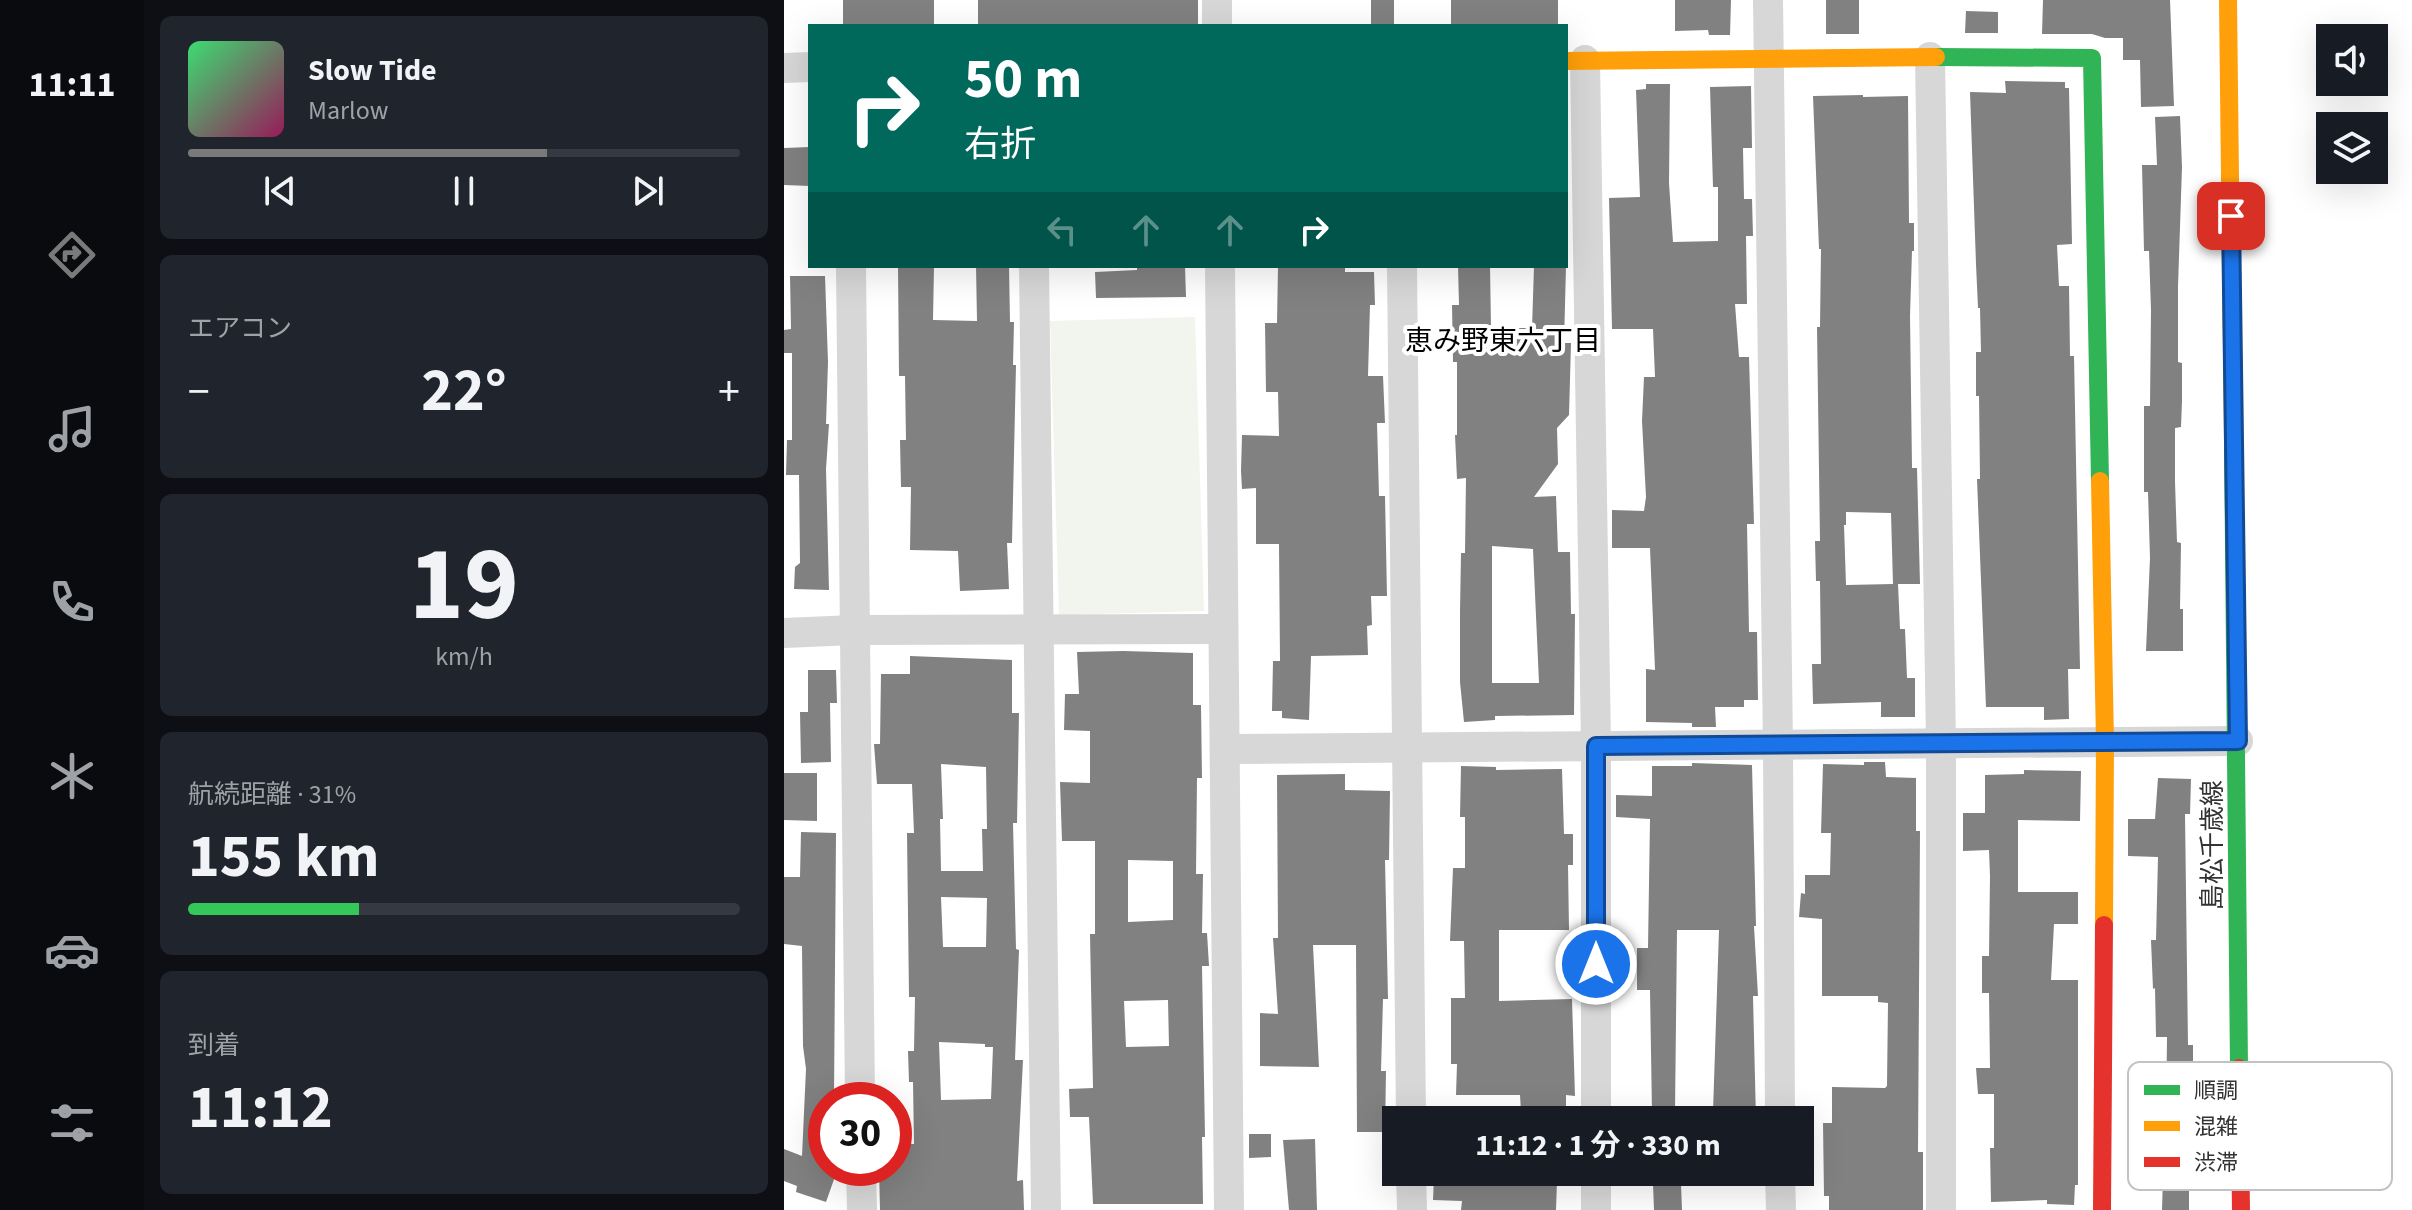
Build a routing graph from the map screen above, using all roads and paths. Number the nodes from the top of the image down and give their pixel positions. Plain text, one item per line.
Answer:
1 (1217, 0) edge
2 (1768, 0) edge
3 (2228, 0) edge
4 (1217, 24) edge
5 (1930, 57) junction
6 (1768, 59) junction
7 (1575, 61) edge
8 (808, 67) edge
9 (784, 68) edge
10 (851, 268) edge
11 (1034, 268) edge
12 (1220, 268) edge
13 (1402, 268) edge
14 (1040, 629) junction
15 (1223, 629) junction
16 (853, 630) junction
17 (784, 633) edge
18 (2238, 741) junction
19 (2105, 742) junction
20 (1941, 743) junction
21 (1596, 746) junction
22 (1778, 746) junction
23 (1407, 748) junction
24 (1225, 749) junction
25 (2238, 1062) edge
26 (860, 1082) edge
27 (1411, 1106) edge
28 (1596, 1106) edge
29 (1780, 1106) edge
30 (861, 1186) edge
31 (1411, 1186) edge
32 (1596, 1186) edge
33 (1780, 1186) edge
34 (2241, 1190) edge
35 (862, 1210) edge
36 (1046, 1210) edge
37 (1229, 1210) edge
38 (1412, 1210) edge
39 (1596, 1210) edge
40 (1781, 1210) edge
41 (1941, 1210) edge
42 (2102, 1210) edge
43 (2241, 1210) edge

1 - 4 street
2 - 6 street
3 - 18 street, 島松千歳線
5 - 6 street
5 - 19 street
5 - 20 street
6 - 7 street
6 - 22 street
7 - 21 street
8 - 9 street
10 - 16 street
11 - 14 street
12 - 15 street
13 - 23 street
14 - 15 street
14 - 16 street
14 - 36 street
15 - 24 street
16 - 17 street
16 - 26 street
18 - 19 street
18 - 25 street, 島松千歳線
19 - 20 street
19 - 42 street
20 - 22 street
20 - 41 street
21 - 22 street
21 - 23 street
21 - 28 street
22 - 29 street
23 - 24 street
23 - 27 street
24 - 37 street
30 - 35 street
31 - 38 street
32 - 39 street
33 - 40 street
34 - 43 street, 島松千歳線

